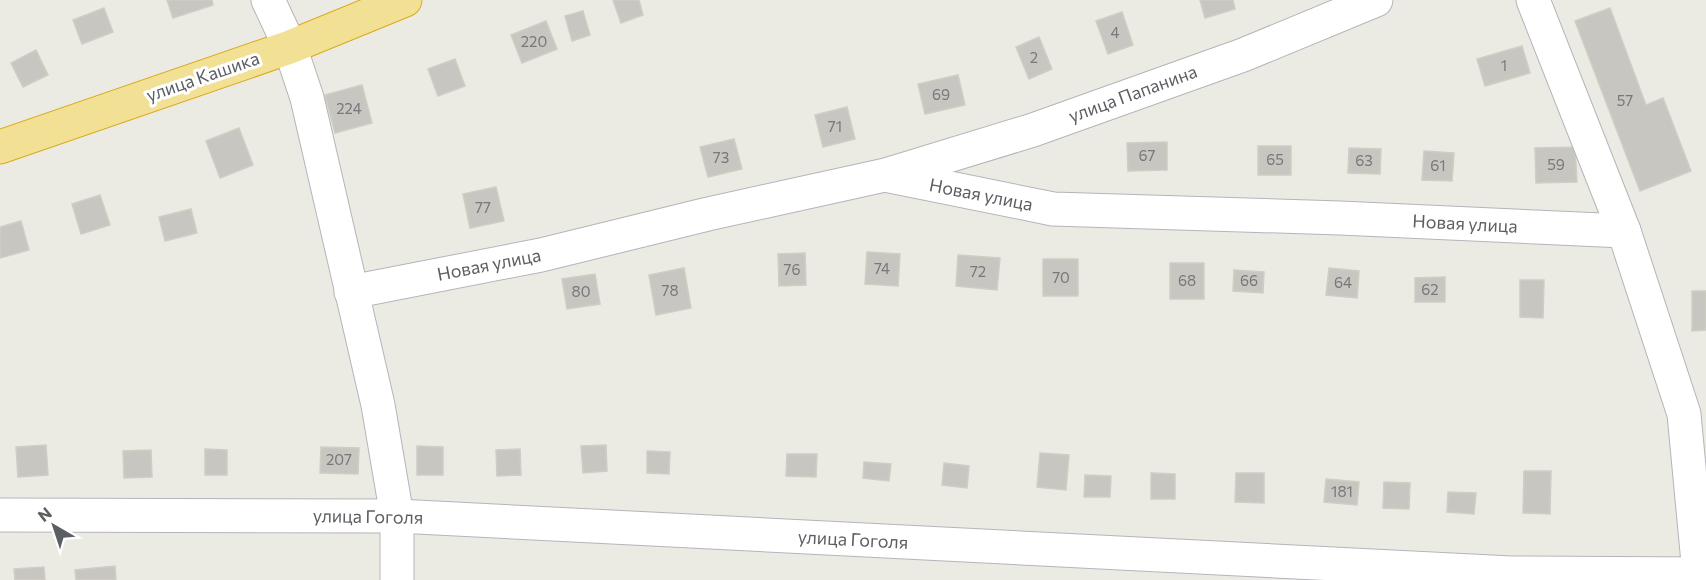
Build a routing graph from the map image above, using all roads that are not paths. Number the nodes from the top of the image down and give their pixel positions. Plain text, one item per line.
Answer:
1 (268, 0) edge
2 (405, 0) edge
3 (1376, 0) edge
4 (1533, 0) edge
5 (290, 47) junction
6 (0, 147) edge
7 (885, 175) junction
8 (1624, 231) junction
9 (351, 292) junction
10 (0, 515) edge
11 (397, 516) junction
12 (1702, 574) edge
13 (1511, 577) edge
14 (397, 580) edge

1 - 5 street
2 - 5 highway, улица Кашика
3 - 7 street, улица Папанина
4 - 8 street
5 - 6 highway, улица Кашика
5 - 9 street
7 - 8 street, Новая улица
7 - 9 street, Новая улица
8 - 12 street
9 - 11 street
10 - 11 street, улица Гоголя
11 - 13 street, улица Гоголя
11 - 14 street
12 - 13 street, улица Гоголя

